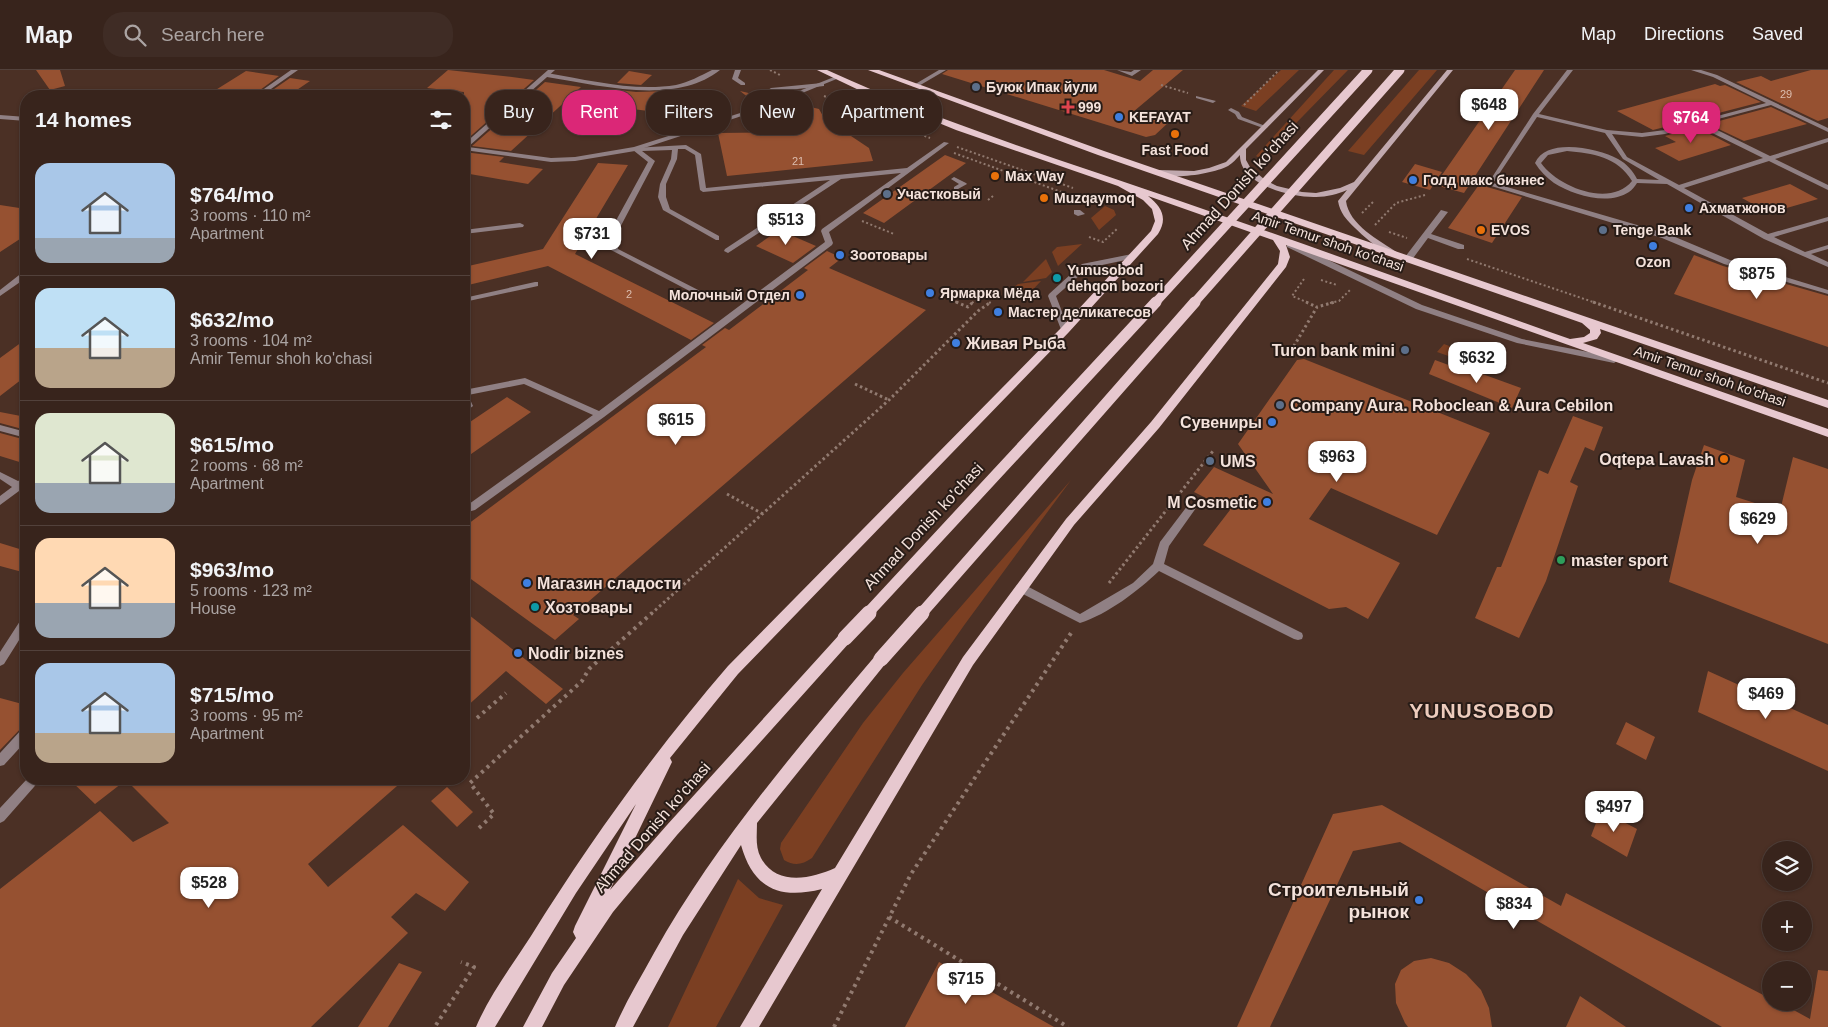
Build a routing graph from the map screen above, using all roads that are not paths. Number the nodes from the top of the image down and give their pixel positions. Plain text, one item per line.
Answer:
1 (295, 70) edge
2 (552, 70) edge
3 (717, 70) edge
4 (738, 70) edge
5 (821, 70) edge
6 (872, 70) edge
7 (943, 70) edge
8 (1120, 70) edge
9 (1138, 70) edge
10 (1321, 70) edge
11 (1368, 70) edge
12 (1400, 70) edge
13 (1450, 70) edge
14 (1570, 70) edge
15 (1694, 70) edge
16 (1716, 73) edge
17 (547, 75) junction
18 (836, 78) junction
19 (742, 84) dead end
20 (915, 86) junction
21 (806, 88) junction
22 (266, 90) edge
23 (771, 90) dead end
24 (1198, 96) road end
25 (1213, 101) dead end
26 (1772, 103) junction
27 (1234, 112) road end
28 (1536, 115) junction
29 (0, 118) edge
30 (20, 118) edge
31 (1696, 123) junction
32 (1265, 127) junction
33 (1828, 130) edge
34 (1607, 132) junction
35 (1828, 140) edge
36 (470, 143) edge
37 (943, 145) road end
38 (675, 148) junction
39 (470, 149) edge
40 (635, 149) junction
41 (1244, 150) junction
42 (1769, 158) junction
43 (908, 170) junction
44 (1157, 172) junction
45 (840, 177) junction
46 (954, 179) dead end
47 (1635, 181) junction
48 (1357, 182) junction
49 (1668, 182) junction
50 (1121, 184) junction
51 (956, 188) dead end
52 (1677, 188) junction
53 (1828, 188) edge
54 (1444, 212) dead end
55 (1828, 218) edge
56 (520, 225) dead end
57 (470, 231) edge
58 (1427, 235) junction
59 (1767, 237) junction
60 (716, 238) dead end
61 (1276, 238) junction
62 (1461, 247) dead end
63 (1828, 247) edge
64 (728, 251) dead end
65 (1805, 254) junction
66 (1395, 255) junction
67 (1132, 256) junction
68 (1408, 259) junction
69 (1828, 265) edge
70 (20, 279) edge
71 (535, 284) dead end
72 (1828, 292) edge
73 (0, 294) edge
74 (703, 296) dead end
75 (470, 299) edge
76 (1583, 320) junction
77 (1065, 330) junction
78 (1568, 342) junction
79 (1627, 362) junction
80 (470, 394) edge
81 (1828, 404) edge
82 (601, 415) junction
83 (0, 428) edge
84 (20, 433) edge
85 (1828, 433) edge
86 (0, 475) edge
87 (20, 484) edge
88 (20, 488) edge
89 (0, 501) edge
90 (470, 508) edge
91 (1191, 508) dead end
92 (1158, 566) junction
93 (1022, 588) junction
94 (20, 630) edge
95 (1298, 636) dead end
96 (0, 661) edge
97 (682, 728) junction
98 (20, 739) edge
99 (0, 761) edge
100 (29, 785) edge
101 (0, 817) edge
102 (749, 823) junction
103 (842, 873) junction
104 (558, 978) junction
105 (485, 1027) edge
106 (523, 1027) edge
107 (532, 1027) edge
108 (624, 1027) edge
109 (749, 1027) edge

1 - 22 street
2 - 17 street
3 - 17 street
4 - 19 street
5 - 18 main road, Amir Temur shoh ko'chasi
6 - 20 main road, Amir Temur shoh ko'chasi
7 - 20 street
8 - 9 street
10 - 32 street, Ahmad Donish ko'chasi
11 - 104 main road, Ahmad Donish ko'chasi, bridge
12 - 102 main road, bridge
13 - 48 street
14 - 28 street
15 - 16 street
16 - 26 street
17 - 36 street
18 - 21 street
18 - 50 main road, Amir Temur shoh ko'chasi
20 - 44 main road, Amir Temur shoh ko'chasi
21 - 23 street
21 - 40 street
24 - 25 street
26 - 31 street
26 - 33 street
27 - 32 street
28 - 34 street
28 - 72 street
29 - 30 street
31 - 34 street
31 - 42 street
32 - 41 street, Ahmad Donish ko'chasi
34 - 49 street
35 - 42 street
37 - 43 street
38 - 40 street
38 - 45 street
38 - 60 street
39 - 40 street
40 - 74 street
41 - 44 street, Ahmad Donish ko'chasi
41 - 48 street
42 - 52 street
42 - 53 street
43 - 45 street
43 - 82 street
44 - 66 main road, Amir Temur shoh ko'chasi
45 - 64 street
46 - 51 street
47 - 47 street
47 - 49 street
48 - 66 street
49 - 52 street
50 - 61 main road, Amir Temur shoh ko'chasi
50 - 67 main road
52 - 59 street
54 - 58 street
55 - 59 street
56 - 57 street
58 - 62 street
58 - 68 street
59 - 65 street
61 - 78 main road, Amir Temur shoh ko'chasi
61 - 79 street
61 - 93 main road
63 - 65 street
65 - 69 street
66 - 68 main road, Amir Temur shoh ko'chasi
67 - 77 main road
67 - 77 street
68 - 76 main road, Amir Temur shoh ko'chasi
70 - 73 street
71 - 75 street
76 - 78 main road
76 - 81 main road, Amir Temur shoh ko'chasi
77 - 97 main road
78 - 79 main road, Amir Temur shoh ko'chasi
79 - 85 main road, Amir Temur shoh ko'chasi
80 - 82 street
82 - 90 street
83 - 84 street
86 - 87 street
88 - 89 street
91 - 92 street
92 - 93 street
92 - 95 street
93 - 103 main road
94 - 96 street
97 - 104 main road
97 - 105 main road
98 - 99 street
100 - 101 street
102 - 103 main road
102 - 108 main road
103 - 109 main road
104 - 106 main road
104 - 107 main road, Ahmad Donish ko'chasi

